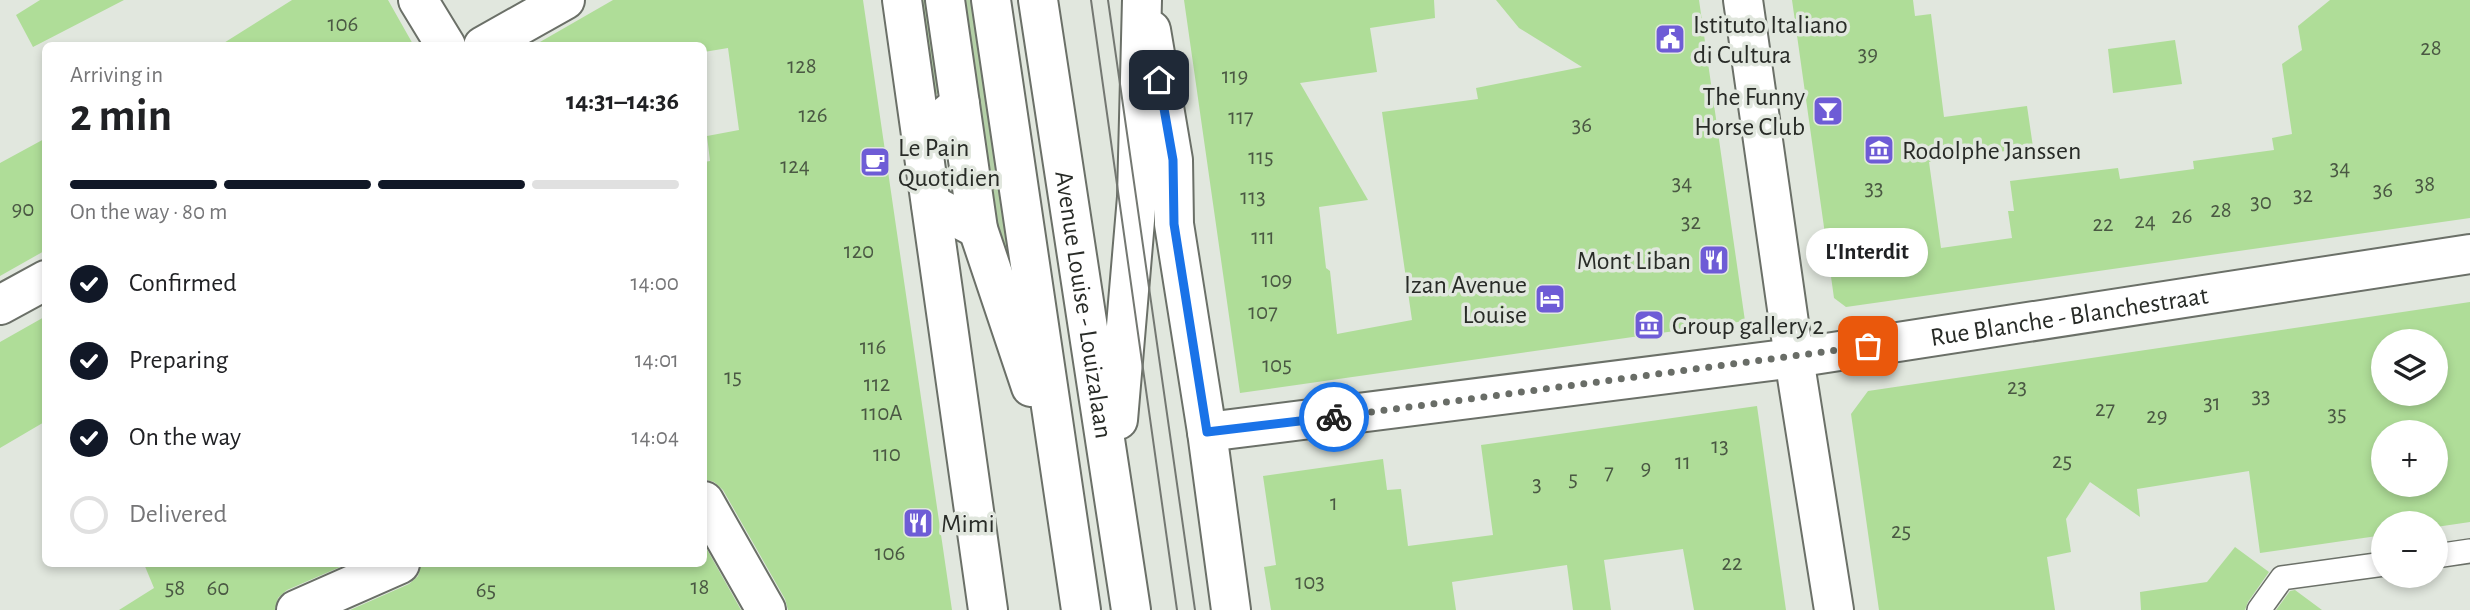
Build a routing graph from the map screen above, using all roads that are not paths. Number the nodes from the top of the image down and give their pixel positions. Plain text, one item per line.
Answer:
1 (418, 0) edge
2 (565, 0) edge
3 (902, 0) edge
4 (945, 0) edge
5 (991, 0) edge
6 (1038, 0) edge
7 (1144, 0) edge
8 (1743, 0) edge
9 (444, 42) edge
10 (490, 42) edge
11 (960, 104) junction
12 (921, 137) junction
13 (930, 204) junction
14 (978, 229) junction
15 (2470, 254) edge
16 (42, 282) edge
17 (0, 305) edge
18 (1794, 358) junction
19 (1207, 432) junction
20 (1113, 481) junction
21 (1063, 485) junction
22 (707, 506) edge
23 (2470, 551) edge
24 (2448, 554) edge
25 (2371, 566) edge
26 (393, 567) edge
27 (296, 610) edge
28 (766, 610) edge
29 (988, 610) edge
30 (1081, 610) edge
31 (1131, 610) edge
32 (1231, 610) edge
33 (1834, 610) edge
34 (2259, 610) edge

1 - 9 main road
2 - 10 main road
3 - 12 main road
4 - 11 main road
5 - 21 main road, Avenue Louise - Louizalaan
6 - 20 main road, Avenue Louise - Louizalaan
7 - 19 main road
7 - 20 main road
8 - 18 main road
11 - 12 main road
11 - 14 main road
12 - 13 main road
13 - 14 main road
13 - 29 main road
14 - 21 main road
15 - 18 main road, Rue Blanche - Blanchestraat
16 - 17 main road
18 - 19 main road, Rue Blanche - Blanchestraat
18 - 33 main road
19 - 32 main road
20 - 31 main road, Avenue Louise - Louizalaan
21 - 30 main road, Avenue Louise - Louizalaan
22 - 28 main road
23 - 24 lane
25 - 34 lane
26 - 27 main road

